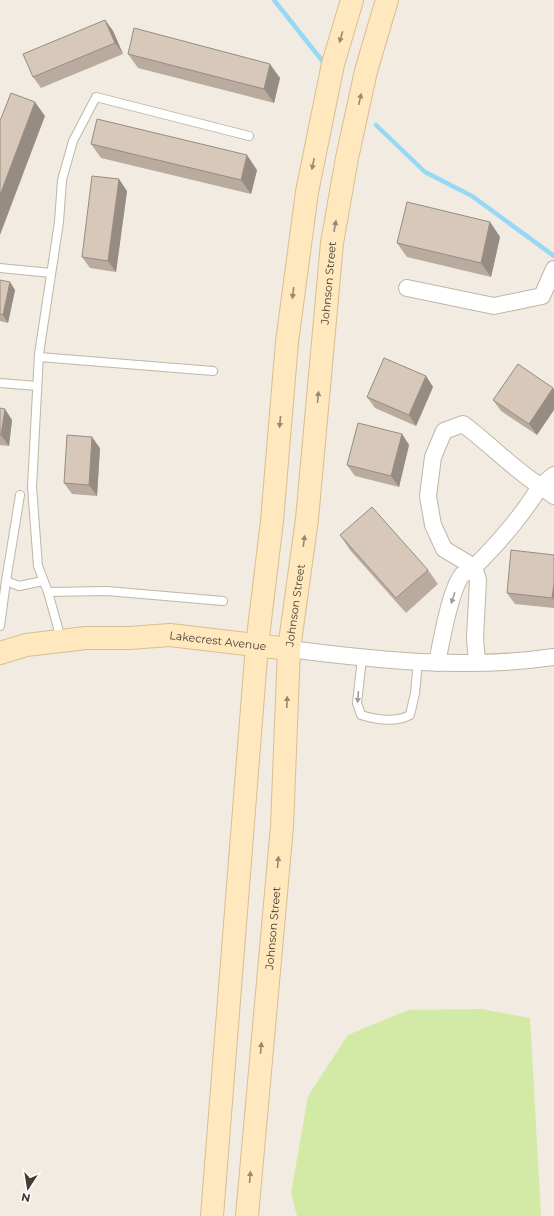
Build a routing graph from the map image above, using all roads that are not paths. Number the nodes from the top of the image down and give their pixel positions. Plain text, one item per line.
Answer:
1 (352, 0) edge
2 (387, 0) edge
3 (249, 136) dead end
4 (0, 268) edge
5 (554, 270) edge
6 (52, 273) junction
7 (407, 288) dead end
8 (548, 297) edge
9 (39, 357) junction
10 (213, 371) dead end
11 (0, 383) edge
12 (38, 386) junction
13 (554, 475) edge
14 (540, 486) junction
15 (20, 495) dead end
16 (554, 496) edge
17 (474, 567) junction
18 (6, 581) junction
19 (43, 581) junction
20 (48, 592) junction
21 (223, 601) dead end
22 (0, 626) edge
23 (62, 642) junction
24 (257, 644) junction
25 (289, 649) junction
26 (0, 653) edge
27 (554, 657) edge
28 (362, 658) junction
29 (418, 662) junction
30 (477, 662) junction
31 (437, 663) junction
32 (212, 1216) edge
33 (247, 1216) edge

1 -> 24 main road
25 -> 2 main road, Johnson Street
3 - 6 lane
4 - 6 lane
5 - 8 street
6 - 9 lane
7 - 8 street
9 - 10 lane
9 - 12 lane
11 - 12 lane
12 - 19 lane
13 - 14 street
14 - 16 street
14 - 17 street
14 - 17 street
15 - 18 lane
17 - 30 street
17 -> 31 street
18 - 19 lane
18 - 22 lane
19 - 20 lane
20 - 21 lane
20 - 23 lane
23 - 24 main road, Lakecrest Avenue
23 - 26 main road, Lakecrest Avenue
24 - 25 main road, Lakecrest Avenue
24 - 32 main road
25 - 28 street, Lakecrest Avenue
33 -> 25 main road, Johnson Street
27 - 30 street, Lakecrest Avenue
28 - 29 street, Lakecrest Avenue
28 -> 29 lane
29 - 31 street, Lakecrest Avenue
30 - 31 street, Lakecrest Avenue

